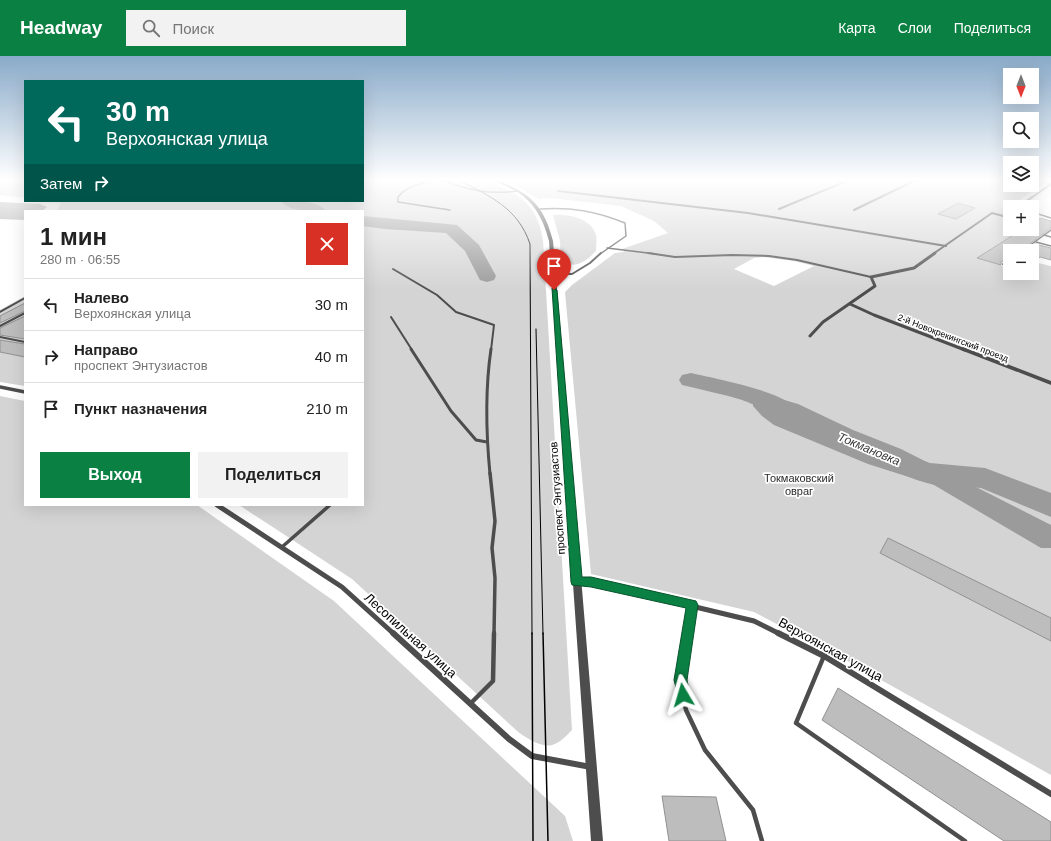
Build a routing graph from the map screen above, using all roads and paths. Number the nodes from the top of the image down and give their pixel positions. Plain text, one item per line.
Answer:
1 (544, 217) edge
2 (609, 217) edge
3 (770, 217) edge
4 (987, 217) edge
5 (1051, 230) edge
6 (1044, 235) junction
7 (1051, 237) edge
8 (1036, 242) junction
9 (1033, 244) edge
10 (946, 246) junction
11 (1051, 246) edge
12 (607, 248) junction
13 (393, 269) dead end
14 (553, 274) junction
15 (872, 277) junction
16 (24, 299) edge
17 (850, 304) junction
18 (0, 312) edge
19 (24, 314) edge
20 (391, 317) dead end
21 (0, 326) edge
22 (810, 336) dead end
23 (0, 337) edge
24 (24, 342) edge
25 (1051, 383) edge
26 (0, 387) edge
27 (24, 392) edge
28 (487, 442) junction
29 (219, 506) edge
30 (329, 506) edge
31 (282, 547) junction
32 (576, 582) junction
33 (692, 605) junction
34 (824, 656) junction
35 (470, 704) junction
36 (592, 767) junction
37 (1051, 794) edge
38 (597, 841) edge
39 (762, 841) edge
40 (965, 841) edge

1 - 14 street, проспект Энтузиастов
2 - 12 lane
3 - 10 street
4 - 10 street
5 - 6 lane
6 - 7 lane
6 - 8 lane
8 - 9 lane
8 - 11 lane
10 - 15 street
12 - 14 lane
12 - 15 lane
13 - 28 lane
14 - 32 street, проспект Энтузиастов
15 - 17 street
16 - 18 lane
17 - 22 street
17 - 25 street, 2-й Новокрекингский проезд
19 - 21 lane
20 - 28 lane
23 - 24 lane
26 - 27 street
28 - 35 lane
29 - 31 street, Лесопильная улица
30 - 31 lane
31 - 35 street, Лесопильная улица
32 - 33 street, Верхоянская улица
32 - 36 street, проспект Энтузиастов
33 - 34 street, Верхоянская улица
33 - 39 lane
34 - 37 street, Верхоянская улица
34 - 40 lane
35 - 36 street, Лесопильная улица
36 - 38 street, проспект Энтузиастов

